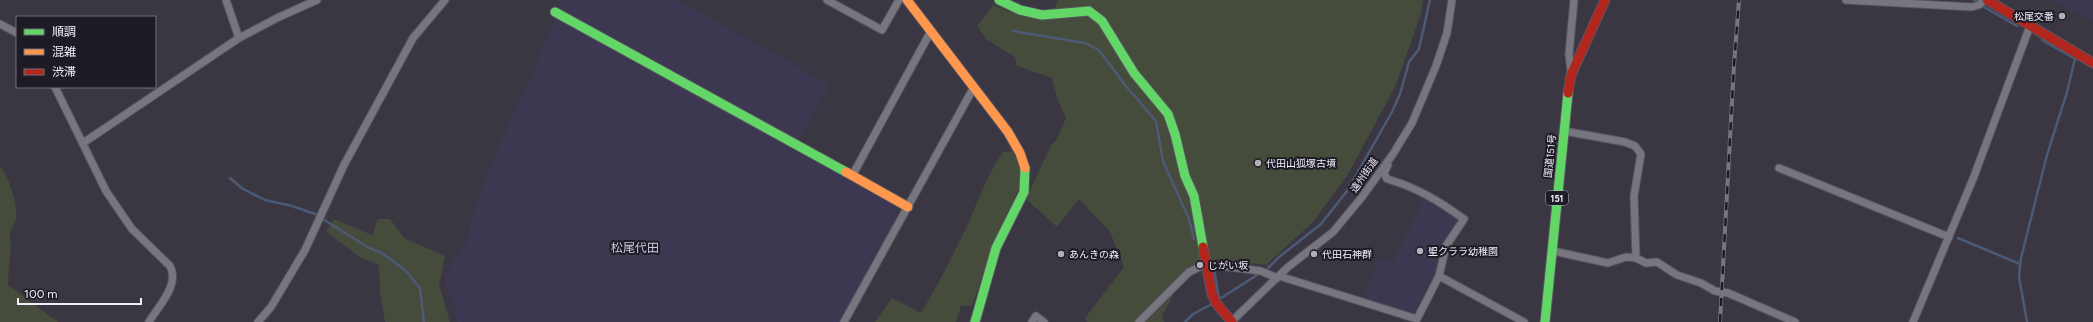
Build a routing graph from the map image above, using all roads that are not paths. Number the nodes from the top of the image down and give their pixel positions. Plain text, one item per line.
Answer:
1 (226, 0) edge
2 (317, 0) edge
3 (445, 0) edge
4 (827, 0) edge
5 (899, 0) edge
6 (907, 0) edge
7 (999, 0) edge
8 (1452, 0) edge
9 (1574, 0) edge
10 (1605, 0) edge
11 (1846, 0) edge
12 (1985, 0) edge
13 (555, 12) dead end
14 (0, 24) edge
15 (2030, 26) junction
16 (931, 31) junction
17 (16, 32) edge
18 (239, 38) junction
19 (2093, 63) edge
20 (1571, 75) junction
21 (974, 87) junction
22 (56, 88) edge
23 (1564, 131) junction
24 (83, 143) junction
25 (1393, 154) junction
26 (1779, 168) dead end
27 (852, 176) junction
28 (1387, 179) junction
29 (1362, 197) junction
30 (908, 207) junction
31 (1949, 237) junction
32 (1552, 251) junction
33 (1636, 258) junction
34 (1206, 264) junction
35 (1440, 276) junction
36 (1278, 277) junction
37 (1790, 321) edge
38 (149, 322) edge
39 (258, 322) edge
40 (844, 322) edge
41 (975, 322) edge
42 (1032, 322) edge
43 (1044, 322) edge
44 (1139, 322) edge
45 (1231, 322) edge
46 (1524, 322) edge
47 (1545, 322) edge
48 (1913, 322) edge

1 - 18 street
2 - 18 street
3 - 39 street
4 - 5 street
6 - 16 main road
7 - 34 main road
8 - 25 street, 遠州街道
9 - 20 street
10 - 20 main road, 国道151号 / 151
11 - 12 street
12 - 15 main road
13 - 27 main road
14 - 17 street
15 - 19 main road
15 - 31 street
16 - 21 main road
16 - 27 street
18 - 24 street
20 - 23 main road, 国道151号 / 151
21 - 30 street
21 - 41 main road
22 - 24 street
23 - 32 main road, 国道151号 / 151
23 - 33 street
24 - 38 street
25 - 28 street
25 - 29 street, 遠州街道
26 - 31 street
27 - 30 main road
28 - 29 street
28 - 35 street
29 - 36 street, 遠州街道
30 - 40 street
31 - 48 street
32 - 33 street
32 - 47 main road, 国道151号 / 151
33 - 37 street
34 - 36 street
34 - 44 street
34 - 45 main road
35 - 36 street
35 - 46 street
36 - 45 street, 遠州街道
42 - 43 street

